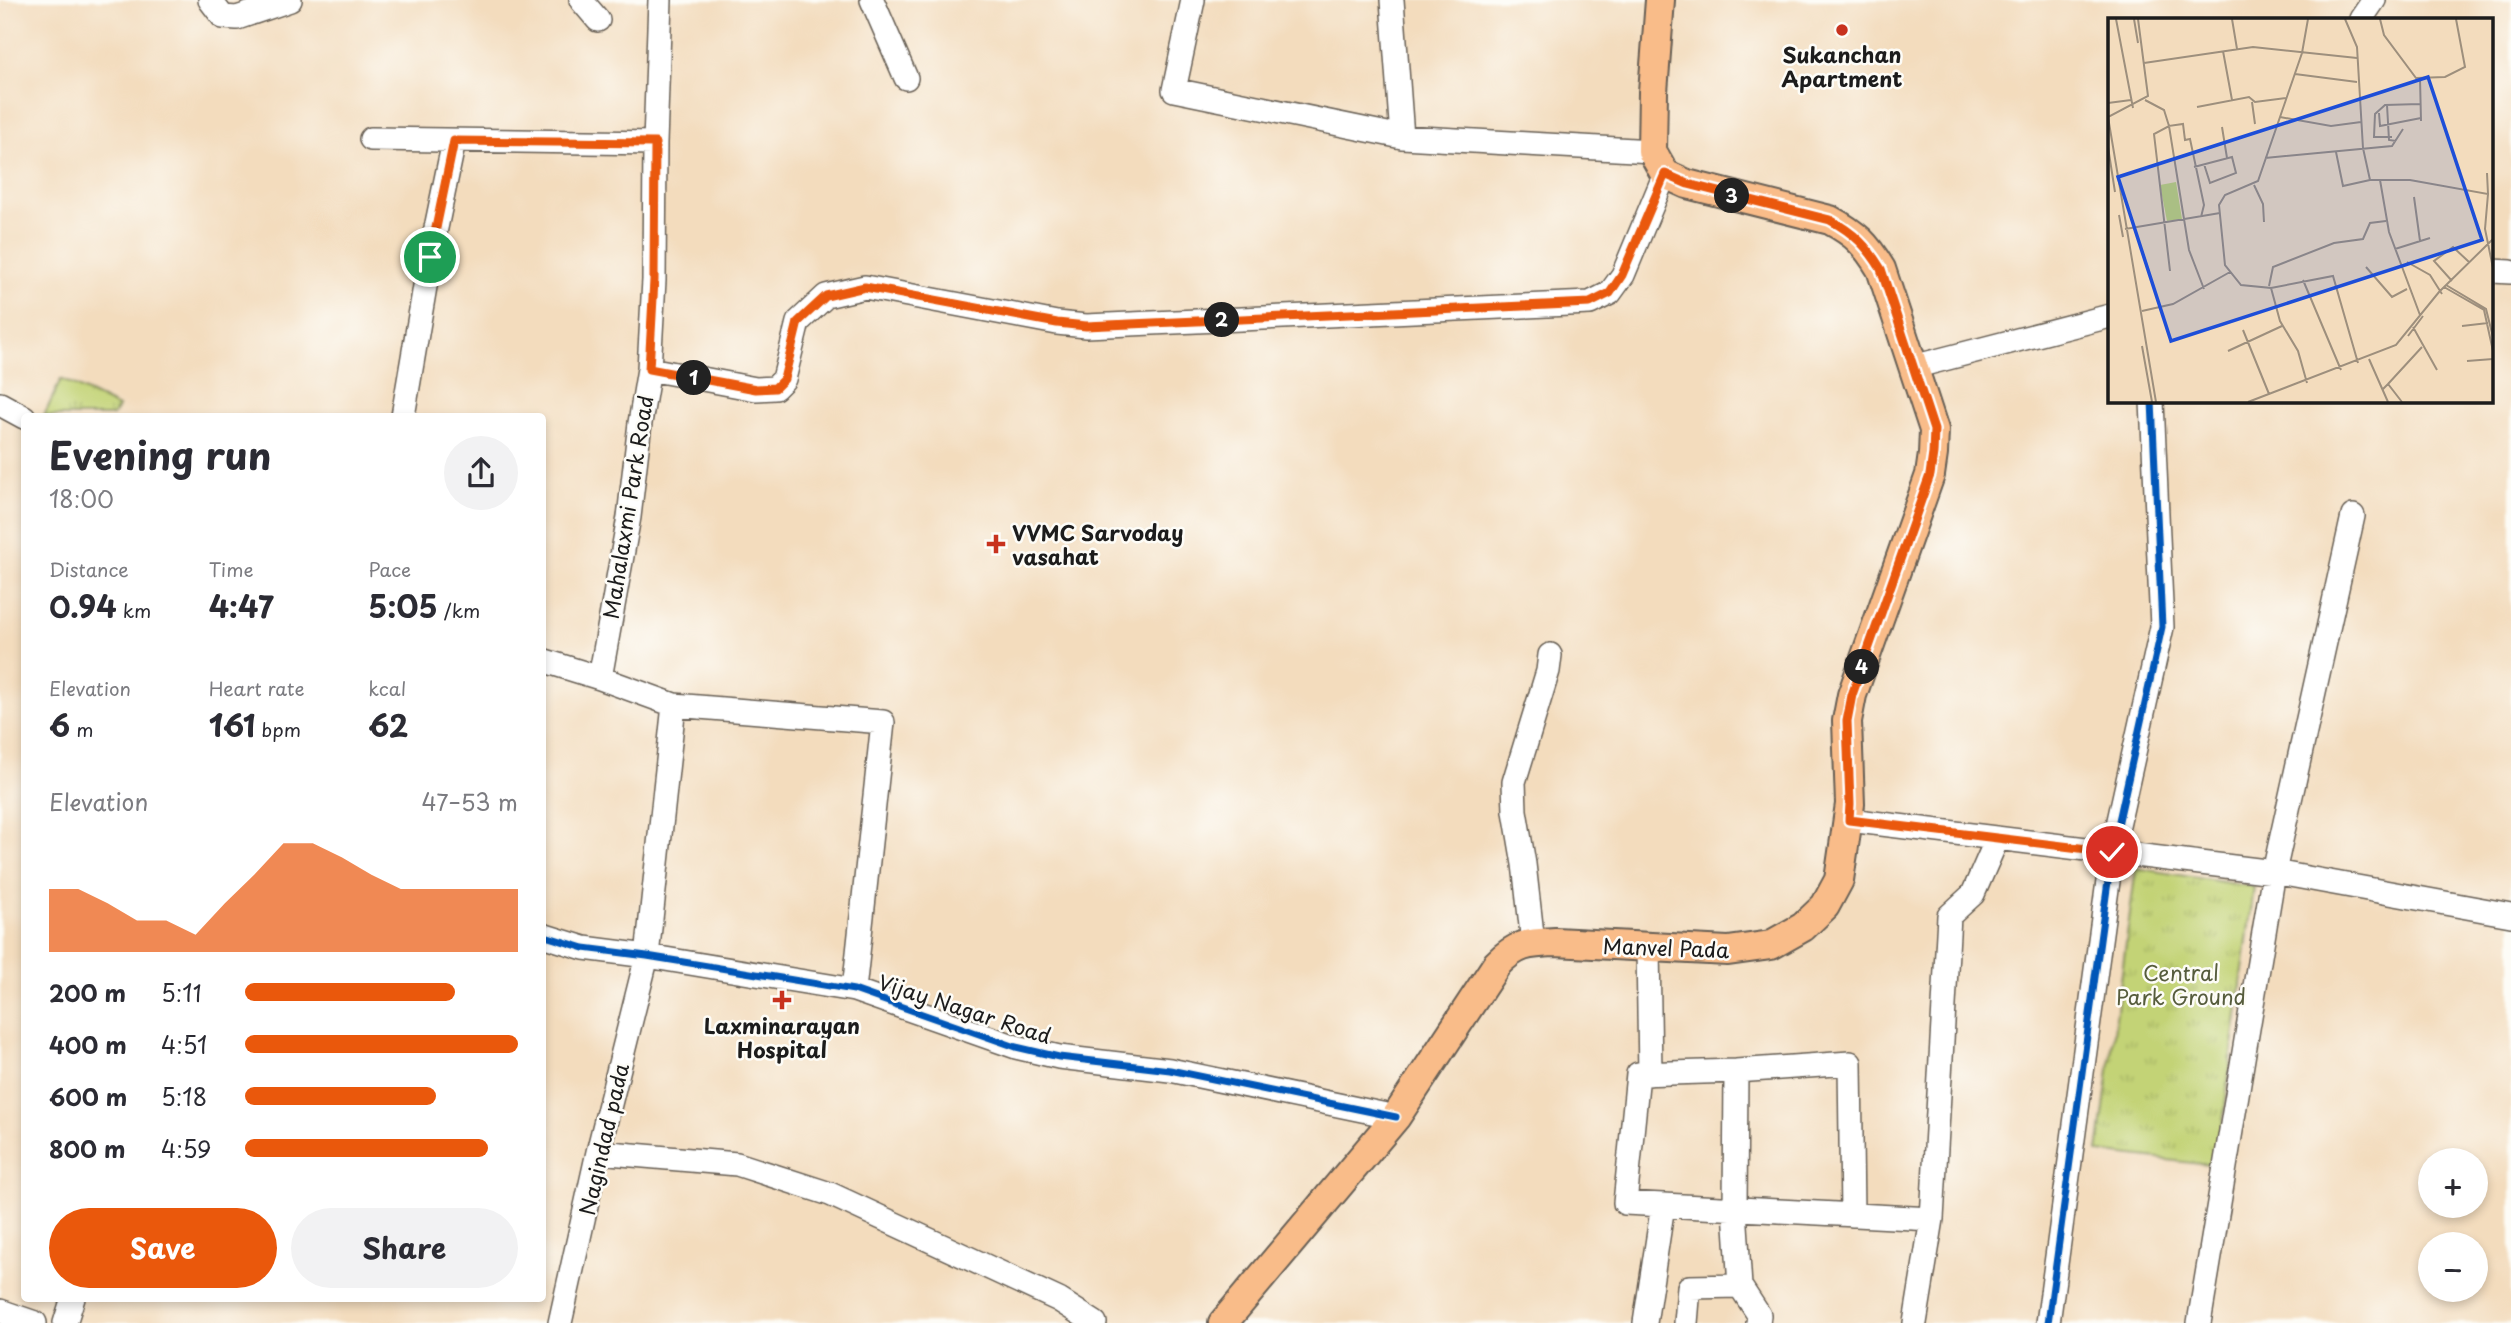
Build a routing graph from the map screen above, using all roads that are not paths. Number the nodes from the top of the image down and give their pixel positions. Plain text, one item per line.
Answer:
1 (210, 0) edge
2 (290, 0) edge
3 (581, 0) edge
4 (660, 0) edge
5 (872, 0) edge
6 (1193, 0) edge
7 (1392, 0) edge
8 (1660, 0) edge
9 (2374, 0) edge
10 (2362, 18) edge
11 (598, 20) dead end
12 (906, 78) dead end
13 (1402, 137) junction
14 (371, 139) dead end
15 (454, 141) junction
16 (655, 143) junction
17 (1658, 163) junction
18 (2108, 317) edge
19 (1913, 368) junction
20 (649, 369) junction
21 (2152, 402) edge
22 (0, 404) edge
23 (404, 413) edge
24 (21, 415) edge
25 (2353, 516) dead end
26 (1550, 655) dead end
27 (546, 661) edge
28 (600, 678) junction
29 (674, 705) junction
30 (1849, 820) junction
31 (1997, 839) junction
32 (2112, 852) junction
33 (2274, 872) junction
34 (2511, 915) edge
35 (546, 936) edge
36 (1533, 943) junction
37 (1648, 947) junction
38 (648, 956) junction
39 (854, 990) junction
40 (1735, 1071) junction
41 (1650, 1074) junction
42 (1396, 1117) junction
43 (598, 1152) junction
44 (1663, 1205) junction
45 (1735, 1210) junction
46 (1852, 1215) junction
47 (1932, 1219) junction
48 (1740, 1286) junction
49 (72, 1302) edge
50 (0, 1311) edge
51 (35, 1323) edge
52 (65, 1323) edge
53 (560, 1323) edge
54 (1096, 1323) edge
55 (1223, 1323) edge
56 (1645, 1323) edge
57 (1686, 1323) edge
58 (1758, 1323) edge
59 (1915, 1323) edge
60 (2048, 1323) edge
61 (2199, 1323) edge

1 - 2 street
3 - 11 street
4 - 16 street, Mahalaxmi Park Road
5 - 12 street
6 - 13 street
7 - 13 street
8 - 17 main road
9 - 10 street
13 - 17 street
14 - 15 street
15 - 16 street
15 - 23 street
16 - 20 street, Mahalaxmi Park Road
17 - 19 main road, Manvel Pada
17 - 20 street
18 - 19 street
19 - 30 main road, Manvel Pada
20 - 28 street, Mahalaxmi Park Road
21 - 32 street
22 - 24 street
25 - 33 street
26 - 36 street
27 - 28 street
28 - 29 street
29 - 38 street, Nagindad pada
29 - 39 street
30 - 31 street
30 - 37 main road, Manvel Pada
31 - 32 street
31 - 47 street
32 - 33 street
32 - 60 street
33 - 34 street
33 - 61 street
35 - 38 street, Vijay Nagar Road
36 - 37 main road, Manvel Pada
36 - 42 main road, Manvel Pada
37 - 41 street
38 - 39 street, Vijay Nagar Road
38 - 43 street, Nagindad pada
39 - 42 street, Vijay Nagar Road
40 - 41 street
40 - 45 street
40 - 46 street
41 - 44 street
42 - 55 main road, Manvel Pada
43 - 53 street, Nagindad pada
43 - 54 street
44 - 45 street
44 - 56 street
45 - 46 street
45 - 48 street
46 - 47 street
47 - 59 street
48 - 57 street
48 - 58 street
49 - 52 street
50 - 51 street

